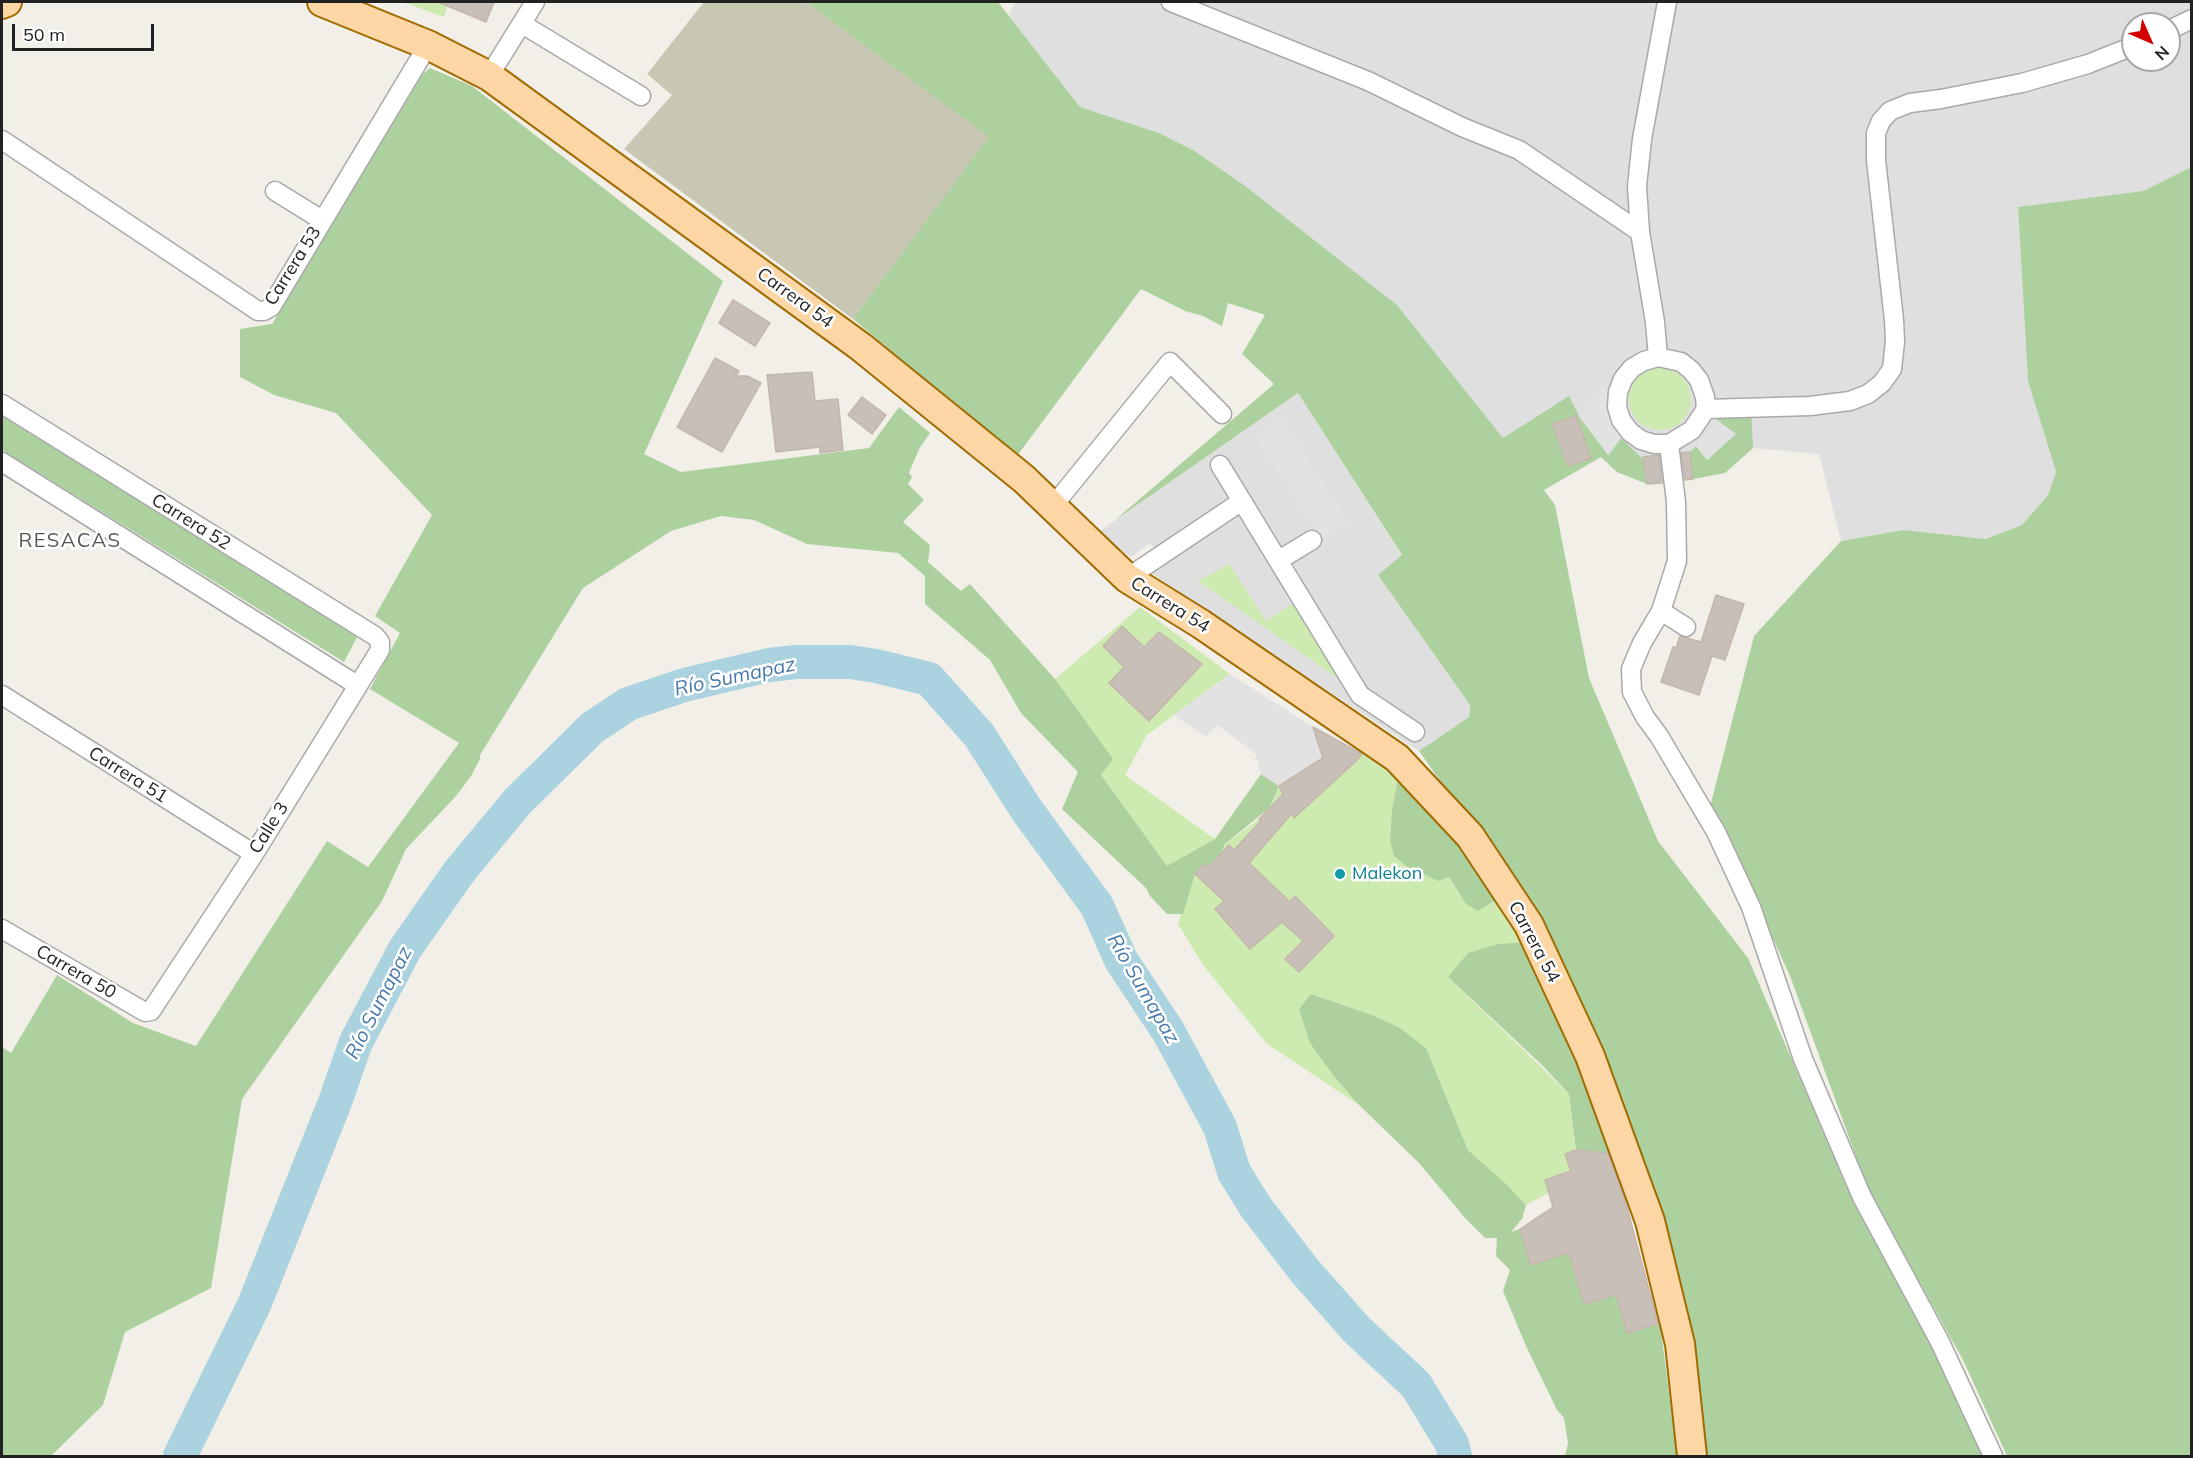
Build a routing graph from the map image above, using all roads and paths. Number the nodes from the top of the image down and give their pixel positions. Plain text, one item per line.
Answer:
1 (7, 2) edge
2 (322, 2) edge
3 (535, 2) edge
4 (1171, 2) edge
5 (1667, 2) edge
6 (2, 4) edge
7 (522, 24) junction
8 (428, 45) junction
9 (2121, 51) edge
10 (489, 76) junction
11 (641, 96) dead end
12 (2, 140) edge
13 (275, 191) dead end
14 (322, 220) junction
15 (1640, 232) junction
16 (1658, 357) junction
17 (2, 404) edge
18 (1706, 409) junction
19 (1222, 414) dead end
20 (1669, 444) junction
21 (2, 462) edge
22 (1221, 465) dead end
23 (1242, 501) junction
24 (1053, 506) junction
25 (1312, 540) dead end
26 (1279, 560) junction
27 (1126, 578) junction
28 (1661, 611) junction
29 (1686, 627) dead end
30 (380, 642) joint
31 (357, 685) junction
32 (2, 695) edge
33 (1415, 732) dead end
34 (254, 854) junction
35 (2, 929) edge
36 (151, 1011) joint
37 (1692, 1456) edge
38 (1994, 1456) edge

1 - 6 main road
2 - 8 main road, Carrera 54
3 - 7 street
4 - 15 street
5 - 15 street
7 - 10 street
7 - 11 street
8 - 10 main road, Carrera 54
8 - 14 street, Carrera 53
9 - 18 street
10 - 24 main road, Carrera 54
12 - 14 street, Carrera 53
13 - 14 street
15 - 16 street
16 - 18 street
16 - 20 street
17 - 30 street, Carrera 52
18 - 20 street
19 - 24 street
20 - 28 street
21 - 31 street
22 - 23 street
23 - 26 street
23 - 27 street
24 - 27 main road, Carrera 54
25 - 26 street
26 - 33 street
27 - 37 main road, Carrera 54
28 - 29 street
28 - 38 street
30 - 31 street, Calle 3
31 - 34 street, Calle 3
32 - 34 street, Carrera 51
34 - 36 street, Calle 3
35 - 36 street, Carrera 50

